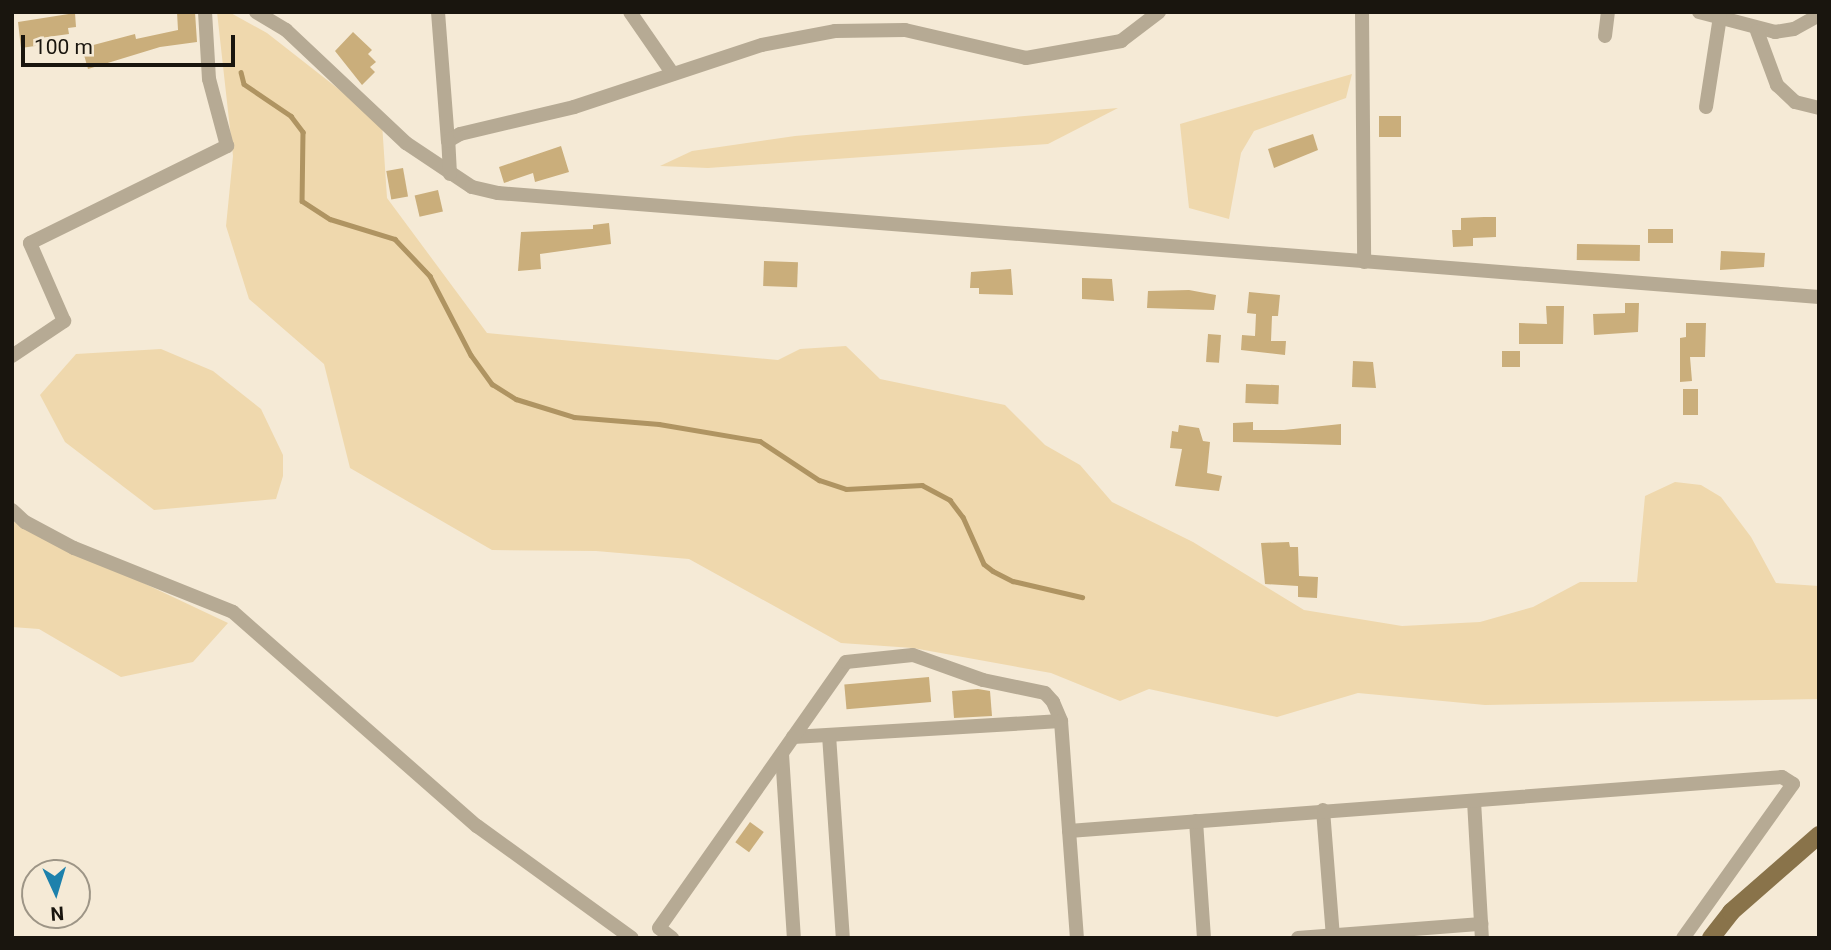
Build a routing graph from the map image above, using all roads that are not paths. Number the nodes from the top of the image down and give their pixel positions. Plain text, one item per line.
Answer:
1 (205, 12) edge
2 (256, 12) edge
3 (438, 12) edge
4 (630, 12) edge
5 (1159, 12) edge
6 (1362, 12) edge
7 (1608, 12) edge
8 (1699, 12) edge
9 (1818, 13) edge
10 (1720, 17) junction
11 (1757, 30) junction
12 (1605, 36) dead end
13 (673, 74) junction
14 (1706, 107) dead end
15 (1819, 108) edge
16 (448, 141) junction
17 (450, 174) junction
18 (1364, 262) junction
19 (1819, 297) edge
20 (12, 356) edge
21 (12, 510) edge
22 (1061, 720) junction
23 (829, 735) junction
24 (793, 737) junction
25 (782, 754) junction
26 (1474, 801) junction
27 (1323, 810) junction
28 (1196, 821) junction
29 (1069, 831) junction
30 (1819, 835) edge
31 (1482, 931) edge
32 (1332, 937) edge
33 (632, 938) edge
34 (673, 938) edge
35 (794, 938) edge
36 (843, 938) edge
37 (1077, 938) edge
38 (1204, 938) edge
39 (1298, 938) edge
40 (1683, 938) edge
41 (1711, 938) edge

1 - 20 street
2 - 17 street
3 - 16 street
4 - 13 street
5 - 13 street
6 - 18 street
7 - 12 street
8 - 10 street
9 - 11 street
10 - 11 street
10 - 14 street
11 - 15 street
13 - 16 street
16 - 17 street
17 - 18 street
18 - 19 street
21 - 33 street
22 - 23 street
22 - 24 street
22 - 29 street
23 - 24 street
23 - 36 street
24 - 25 street
25 - 34 street
25 - 35 street
26 - 27 street
26 - 31 street
26 - 40 street
27 - 28 street
27 - 32 street
28 - 29 street
28 - 38 street
29 - 37 street
30 - 41 main road
31 - 32 street
32 - 39 street

